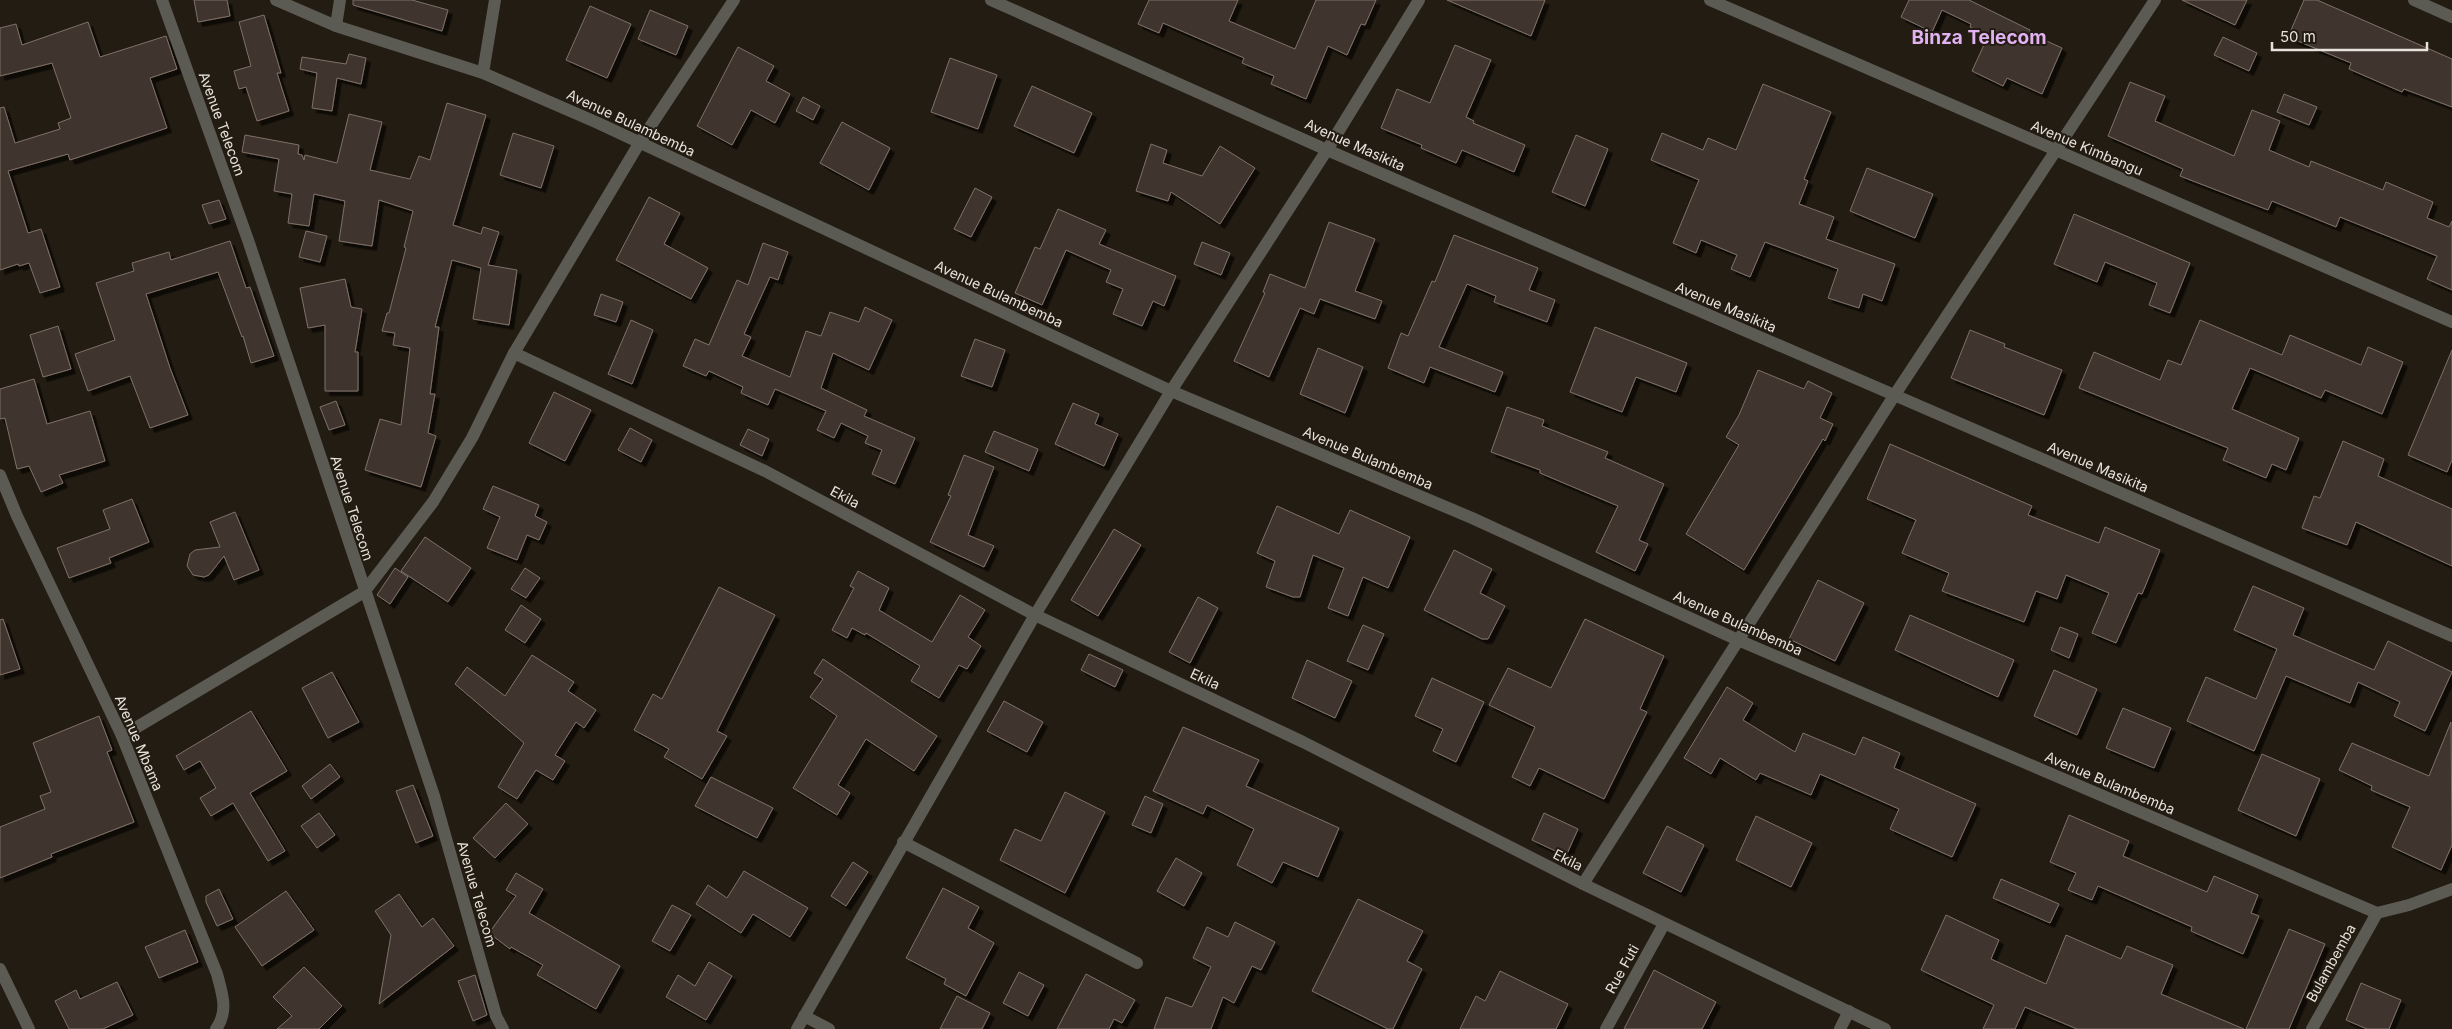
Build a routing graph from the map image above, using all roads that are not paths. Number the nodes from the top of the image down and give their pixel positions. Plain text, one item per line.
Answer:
1 (162, 0) edge
2 (276, 0) edge
3 (340, 0) edge
4 (494, 0) edge
5 (734, 0) edge
6 (991, 0) edge
7 (1419, 0) edge
8 (1710, 0) edge
9 (2155, 0) edge
10 (2414, 0) edge
11 (2452, 17) edge
12 (336, 26) junction
13 (483, 73) junction
14 (640, 142) junction
15 (1327, 150) junction
16 (2055, 151) junction
17 (2452, 322) edge
18 (514, 353) junction
19 (1170, 391) junction
20 (1894, 396) junction
21 (0, 475) edge
22 (364, 592) junction
23 (1035, 615) junction
24 (2452, 636) edge
25 (1738, 640) junction
26 (122, 736) junction
27 (903, 842) junction
28 (1583, 884) junction
29 (2452, 889) edge
30 (2376, 912) junction
31 (1664, 924) junction
32 (1137, 963) dead end
33 (0, 968) edge
34 (1849, 1011) junction
35 (804, 1016) junction
36 (29, 1029) edge
37 (216, 1029) edge
38 (503, 1029) edge
39 (797, 1029) edge
40 (829, 1029) edge
41 (1606, 1029) edge
42 (1840, 1029) edge
43 (1885, 1029) edge
44 (2312, 1029) edge

1 - 22 street, Avenue Telecom
2 - 12 street, Avenue Bulambemba
3 - 12 street
4 - 13 street
5 - 14 street
6 - 15 street, Avenue Masikita
7 - 15 street
8 - 16 street, Avenue Kimbangu
9 - 16 street
10 - 11 street
12 - 13 street, Avenue Bulambemba
13 - 14 street, Avenue Bulambemba
14 - 18 street
14 - 19 street, Avenue Bulambemba
15 - 19 street
15 - 20 street, Avenue Masikita
16 - 17 street, Avenue Kimbangu
16 - 20 street
18 - 22 street
18 - 23 street, Ekila
19 - 23 street
19 - 25 street, Avenue Bulambemba
20 - 24 street, Avenue Masikita
20 - 25 street
21 - 26 street, Avenue Mbama
22 - 26 street
22 - 38 street, Avenue Telecom
23 - 27 street
23 - 28 street, Ekila
25 - 28 street
25 - 30 street, Avenue Bulambemba
26 - 37 street, Avenue Mbama
27 - 32 street
27 - 35 street
28 - 31 street, Ekila
29 - 30 street
30 - 44 street, Bulambemba
31 - 34 street, Ekila
31 - 41 street, Rue Futi
33 - 36 street
34 - 42 street
34 - 43 street, Ekila
35 - 39 street
35 - 40 street

